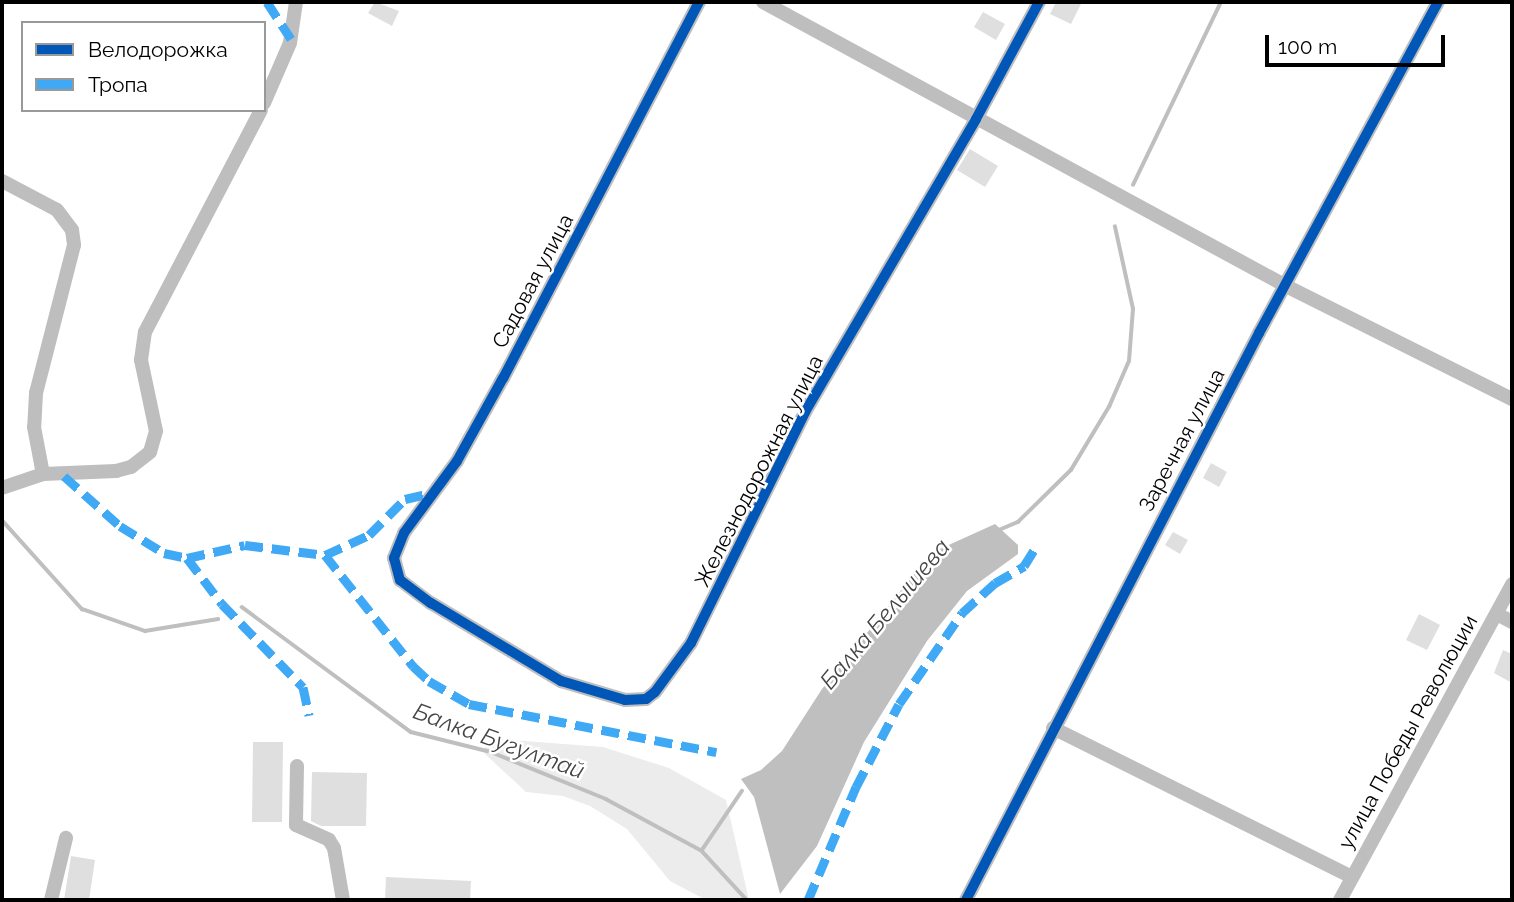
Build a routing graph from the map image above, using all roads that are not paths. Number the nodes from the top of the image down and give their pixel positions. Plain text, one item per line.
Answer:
1 (296, 2) edge
2 (699, 2) edge
3 (763, 2) edge
4 (1039, 2) edge
5 (1438, 2) edge
6 (266, 98) edge
7 (260, 112) edge
8 (976, 119) junction
9 (2, 181) edge
10 (1286, 286) junction
11 (1512, 399) edge
12 (43, 474) junction
13 (2, 488) edge
14 (395, 570) joint
15 (1512, 584) edge
16 (1497, 614) junction
17 (1512, 622) edge
18 (1053, 728) junction
19 (297, 766) dead end
20 (66, 838) dead end
21 (1352, 877) junction
22 (51, 900) edge
23 (343, 900) edge
24 (966, 900) edge
25 (1340, 900) edge

1 - 6 street
2 - 14 street, Садовая улица
3 - 8 street
4 - 8 street, Железнодорожная улица
5 - 10 street, Заречная улица
7 - 12 street
8 - 10 street
8 - 14 street, Железнодорожная улица
9 - 12 street
10 - 11 street
10 - 18 street, Заречная улица
12 - 13 street
15 - 16 street, улица Победы Революции
16 - 17 street
16 - 21 street, улица Победы Революции
18 - 21 street
18 - 24 street, Заречная улица
19 - 23 street
20 - 22 street
21 - 25 street, улица Победы Революции

